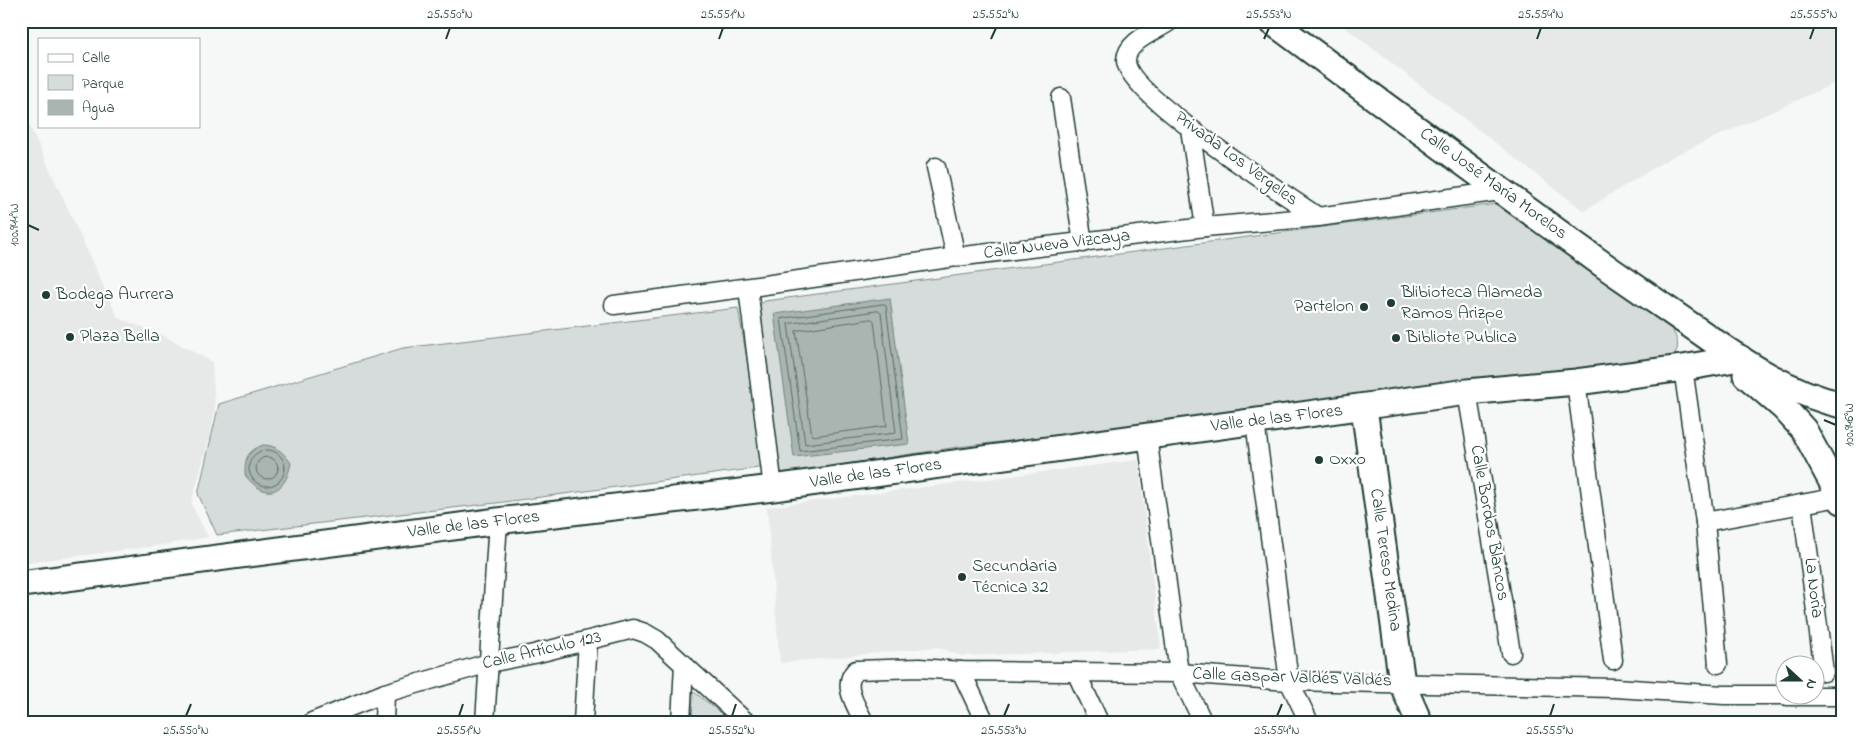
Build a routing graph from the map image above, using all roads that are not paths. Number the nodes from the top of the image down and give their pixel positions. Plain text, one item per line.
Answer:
1 (1170, 21) edge
2 (1271, 21) edge
3 (1061, 98) dead end
4 (1190, 129) junction
5 (936, 167) dead end
6 (1500, 190) junction
7 (1318, 217) junction
8 (1205, 227) junction
9 (1083, 243) junction
10 (956, 257) junction
11 (748, 288) junction
12 (614, 305) dead end
13 (1729, 354) junction
14 (1683, 368) junction
15 (1576, 382) junction
16 (1467, 392) junction
17 (1842, 405) edge
18 (1364, 408) junction
19 (1256, 422) junction
20 (1147, 436) junction
21 (773, 488) junction
22 (1840, 499) edge
23 (1802, 504) junction
24 (498, 521) junction
25 (1705, 522) junction
26 (21, 584) edge
27 (588, 641) junction
28 (1511, 653) dead end
29 (1822, 656) edge
30 (1613, 660) dead end
31 (489, 663) junction
32 (684, 664) junction
33 (1718, 664) dead end
34 (961, 671) junction
35 (1076, 672) junction
36 (1179, 673) junction
37 (1290, 681) junction
38 (1402, 683) junction
39 (384, 693) junction
40 (1776, 696) edge
41 (1826, 696) edge
42 (1842, 696) edge
43 (312, 722) edge
44 (384, 722) edge
45 (485, 722) edge
46 (583, 722) edge
47 (681, 722) edge
48 (746, 722) edge
49 (864, 722) edge
50 (986, 722) edge
51 (1099, 722) edge
52 (1203, 722) edge
53 (1309, 722) edge
54 (1419, 722) edge

1 - 4 street, Privada Los Vergeles
2 - 6 street, Calle José María Morelos
3 - 9 street
4 - 7 street, Privada Los Vergeles
4 - 8 street
5 - 10 street
6 - 7 street, Calle Nueva Vizcaya
6 - 13 street, Calle José María Morelos
7 - 8 street, Calle Nueva Vizcaya
8 - 9 street, Calle Nueva Vizcaya
9 - 10 street, Calle Nueva Vizcaya
10 - 11 street, Calle Nueva Vizcaya
11 - 12 street, Calle Nueva Vizcaya
11 - 21 street
13 - 14 street, Valle de las Flores
13 - 17 street, Calle José María Morelos
13 - 22 street, Calle José María Morelos
14 - 15 street, Valle de las Flores
14 - 25 street
15 - 16 street, Valle de las Flores
15 - 30 street
16 - 18 street, Valle de las Flores
16 - 28 street, Calle Bordos Blancos
18 - 19 street, Valle de las Flores
18 - 38 street, Calle Tereso Medina
19 - 20 street, Valle de las Flores
19 - 37 street
20 - 21 street, Valle de las Flores
20 - 36 street
21 - 24 street, Valle de las Flores
22 - 23 street
23 - 25 street
23 - 29 street, La Noria
24 - 26 street, Valle de las Flores
24 - 31 street
25 - 33 street
27 - 31 street, Calle Artículo 123
27 - 32 street, Calle Artículo 123
27 - 46 street
31 - 39 street, Calle Artículo 123
31 - 45 street
32 - 47 street
32 - 48 street, Calle Artículo 123
34 - 35 street, Calle Gaspar Valdés Valdés
34 - 49 street, Calle Gaspar Valdés Valdés
34 - 50 street
35 - 36 street, Calle Gaspar Valdés Valdés
35 - 51 street
36 - 37 street, Calle Gaspar Valdés Valdés
36 - 52 street
37 - 38 street, Calle Gaspar Valdés Valdés
37 - 53 street
38 - 40 street, Calle Gaspar Valdés Valdés
38 - 54 street, Calle Tereso Medina
39 - 43 street, Calle Artículo 123
39 - 44 street
41 - 42 street, Calle Gaspar Valdés Valdés

